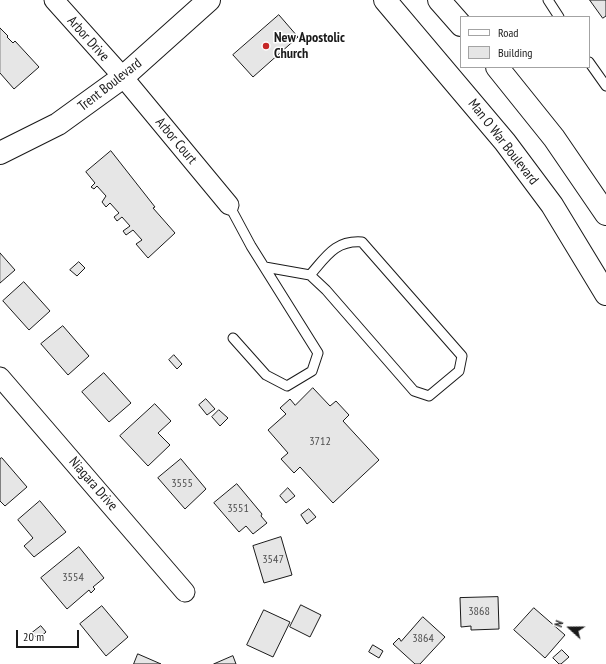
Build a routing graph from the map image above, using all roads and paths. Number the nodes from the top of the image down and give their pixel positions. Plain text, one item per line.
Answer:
1 (54, 0) edge
2 (209, 0) edge
3 (385, 0) edge
4 (439, 0) edge
5 (548, 0) edge
6 (558, 16) edge
7 (460, 24) edge
8 (590, 63) edge
9 (498, 68) edge
10 (123, 77) junction
11 (605, 84) edge
12 (0, 153) edge
13 (229, 205) joint
14 (606, 214) edge
15 (265, 267) junction
16 (310, 275) junction
17 (606, 294) edge
18 (232, 338) dead end
19 (0, 377) edge
20 (185, 592) dead end

1 - 10 street, Arbor Drive
2 - 10 main road, Trent Boulevard
3 - 17 main road, Man O War Boulevard
4 - 7 main road
5 - 6 lane
8 - 11 lane
9 - 14 main road
10 - 12 main road, Trent Boulevard
10 - 13 street, Arbor Court
13 - 15 lane
15 - 16 lane
15 - 18 lane
16 - 16 lane
19 - 20 street, Niagara Drive

